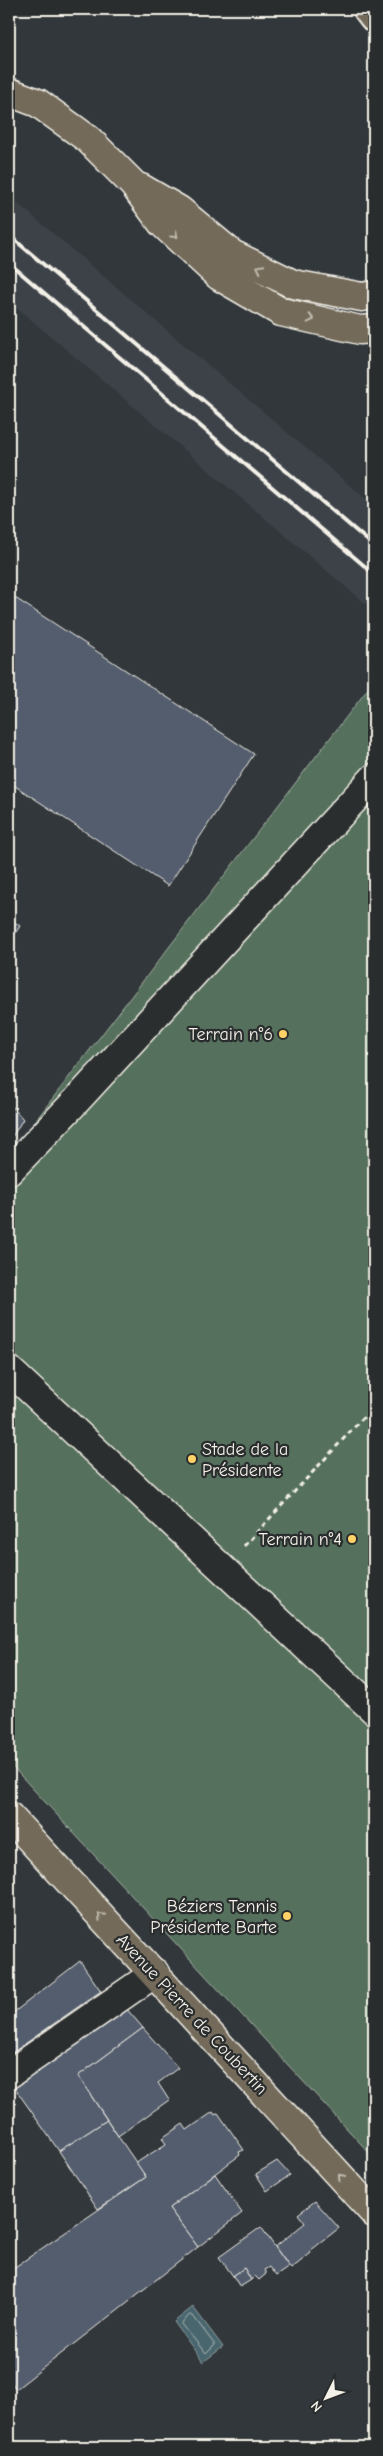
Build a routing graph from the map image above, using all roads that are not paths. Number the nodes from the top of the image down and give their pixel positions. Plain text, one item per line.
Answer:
1 (368, 9) edge
2 (374, 12) edge
3 (374, 18) edge
4 (9, 92) edge
5 (133, 184) junction
6 (374, 295) edge
7 (374, 329) edge
8 (374, 778) edge
9 (9, 1171) edge
10 (9, 1370) edge
11 (374, 1710) edge
12 (9, 1816) edge
13 (155, 1973) junction
14 (9, 2074) edge
15 (374, 2213) edge

1 - 2 main road
1 - 3 main road
4 - 5 main road
6 -> 5 main road
5 -> 7 main road
8 - 9 street
10 - 11 street
13 -> 12 main road, Avenue Pierre de Coubertin
13 - 14 street
15 -> 13 main road, Avenue Pierre de Coubertin

